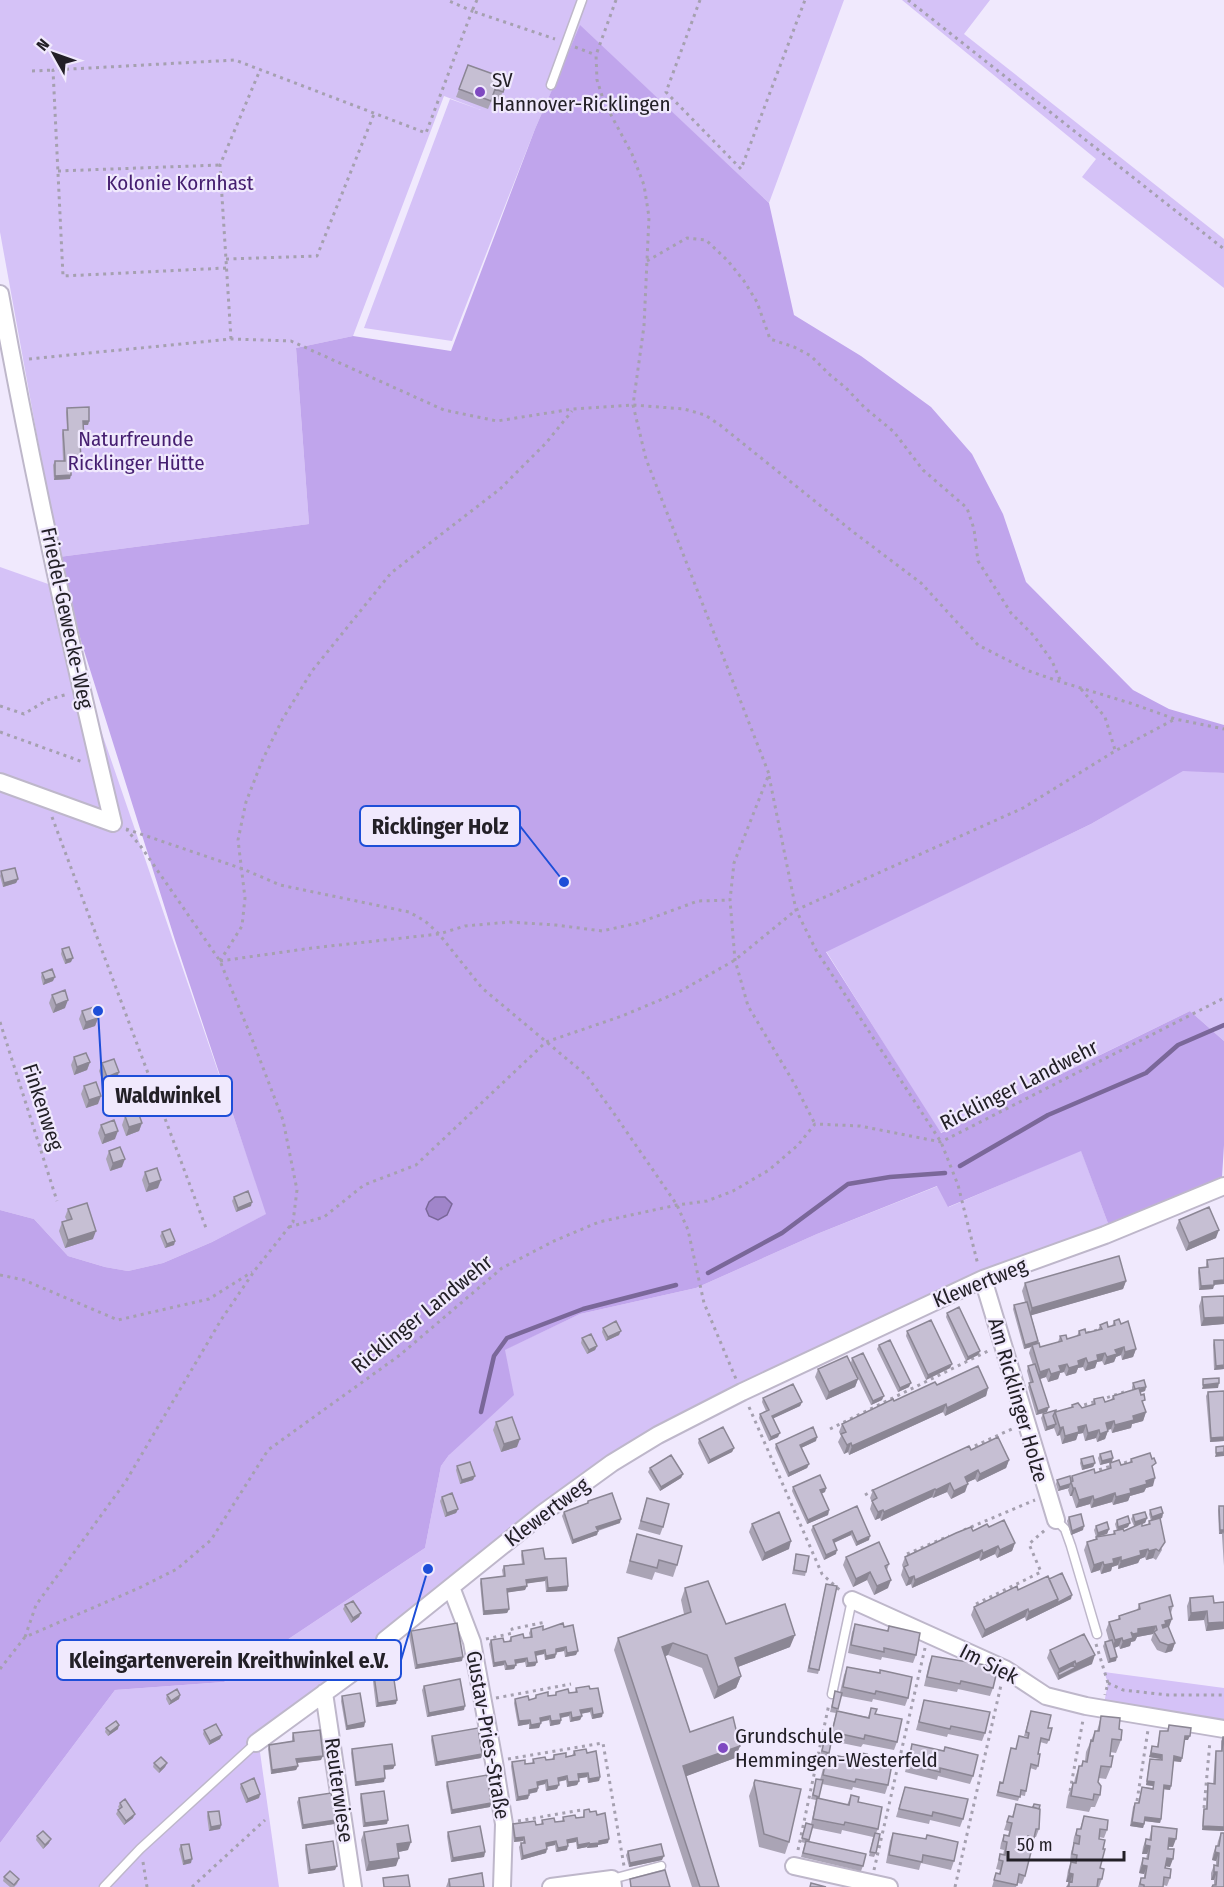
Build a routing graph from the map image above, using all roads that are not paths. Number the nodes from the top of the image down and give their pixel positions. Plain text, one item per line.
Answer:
1 (582, 0) edge
2 (551, 85) dead end
3 (0, 294) edge
4 (0, 782) edge
5 (1223, 1190) edge
6 (983, 1279) junction
7 (1056, 1520) joint
8 (451, 1587) junction
9 (852, 1600) joint
10 (1097, 1634) dead end
11 (324, 1693) junction
12 (832, 1694) edge
13 (1217, 1728) edge
14 (256, 1743) joint
15 (661, 1866) dead end
16 (794, 1866) road end
17 (613, 1883) edge
18 (104, 1887) edge
19 (353, 1887) edge
20 (502, 1887) edge
21 (551, 1887) edge
22 (889, 1887) edge

1 - 2 lane
3 - 4 street, Friedel-Gewecke-Weg
5 - 6 street, Klewertweg
6 - 7 street, Am Ricklinger Holze
6 - 8 street, Klewertweg
7 - 10 lane
8 - 11 street
8 - 20 street, Gustav-Pries-Straße
9 - 12 lane
9 - 13 street, Im Siek
11 - 14 street
11 - 19 street, Reuterwiese
14 - 18 lane
15 - 17 lane
16 - 22 street
17 - 21 street

